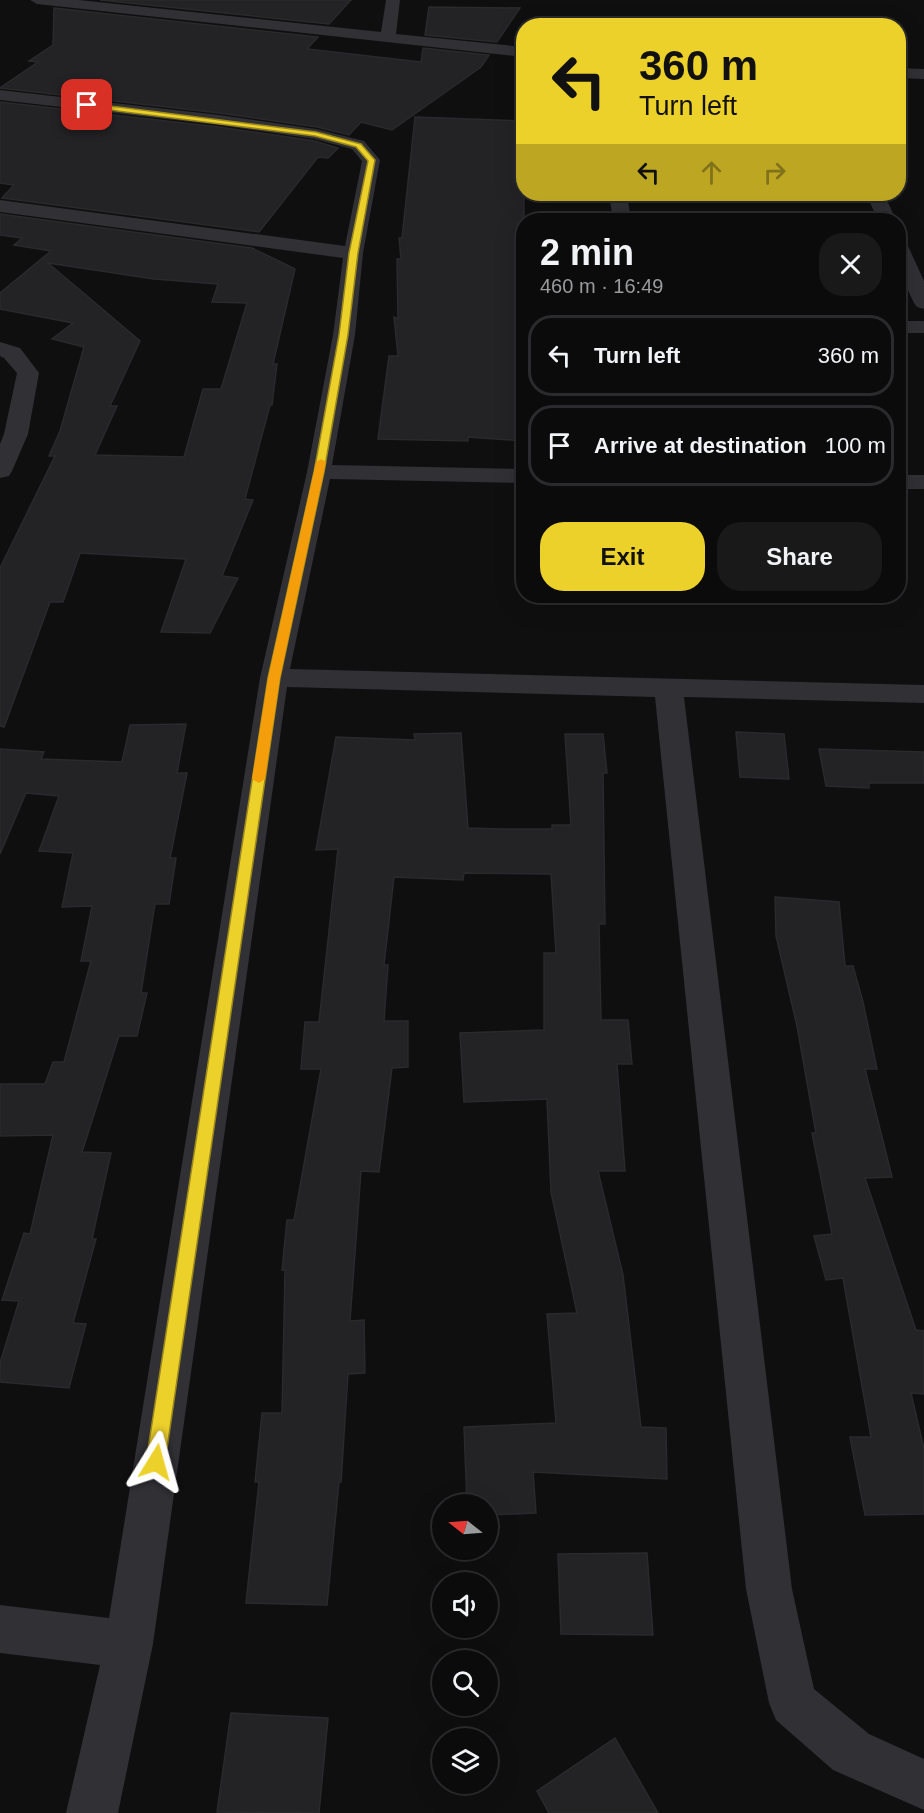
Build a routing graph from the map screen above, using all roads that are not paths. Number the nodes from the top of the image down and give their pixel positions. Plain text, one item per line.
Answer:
1 (37, 0) edge
2 (393, 0) edge
3 (388, 37) junction
4 (516, 51) edge
5 (906, 73) edge
6 (924, 74) edge
7 (0, 95) edge
8 (0, 206) edge
9 (353, 253) junction
10 (906, 264) edge
11 (924, 303) edge
12 (906, 327) edge
13 (924, 327) edge
14 (0, 349) edge
15 (0, 471) edge
16 (319, 472) junction
17 (516, 476) edge
18 (906, 482) edge
19 (924, 482) edge
20 (274, 678) junction
21 (669, 689) junction
22 (924, 694) edge
23 (0, 1629) edge
24 (129, 1644) junction
25 (924, 1785) edge
26 (92, 1813) edge

1 - 3 street
2 - 3 street
3 - 4 street
5 - 6 street
7 - 9 street
8 - 9 street
9 - 16 street
10 - 11 street
12 - 13 street
14 - 15 street
16 - 17 street
16 - 20 street
18 - 19 street
20 - 21 street
20 - 24 street
21 - 22 street
21 - 25 street
23 - 24 street
24 - 26 street

